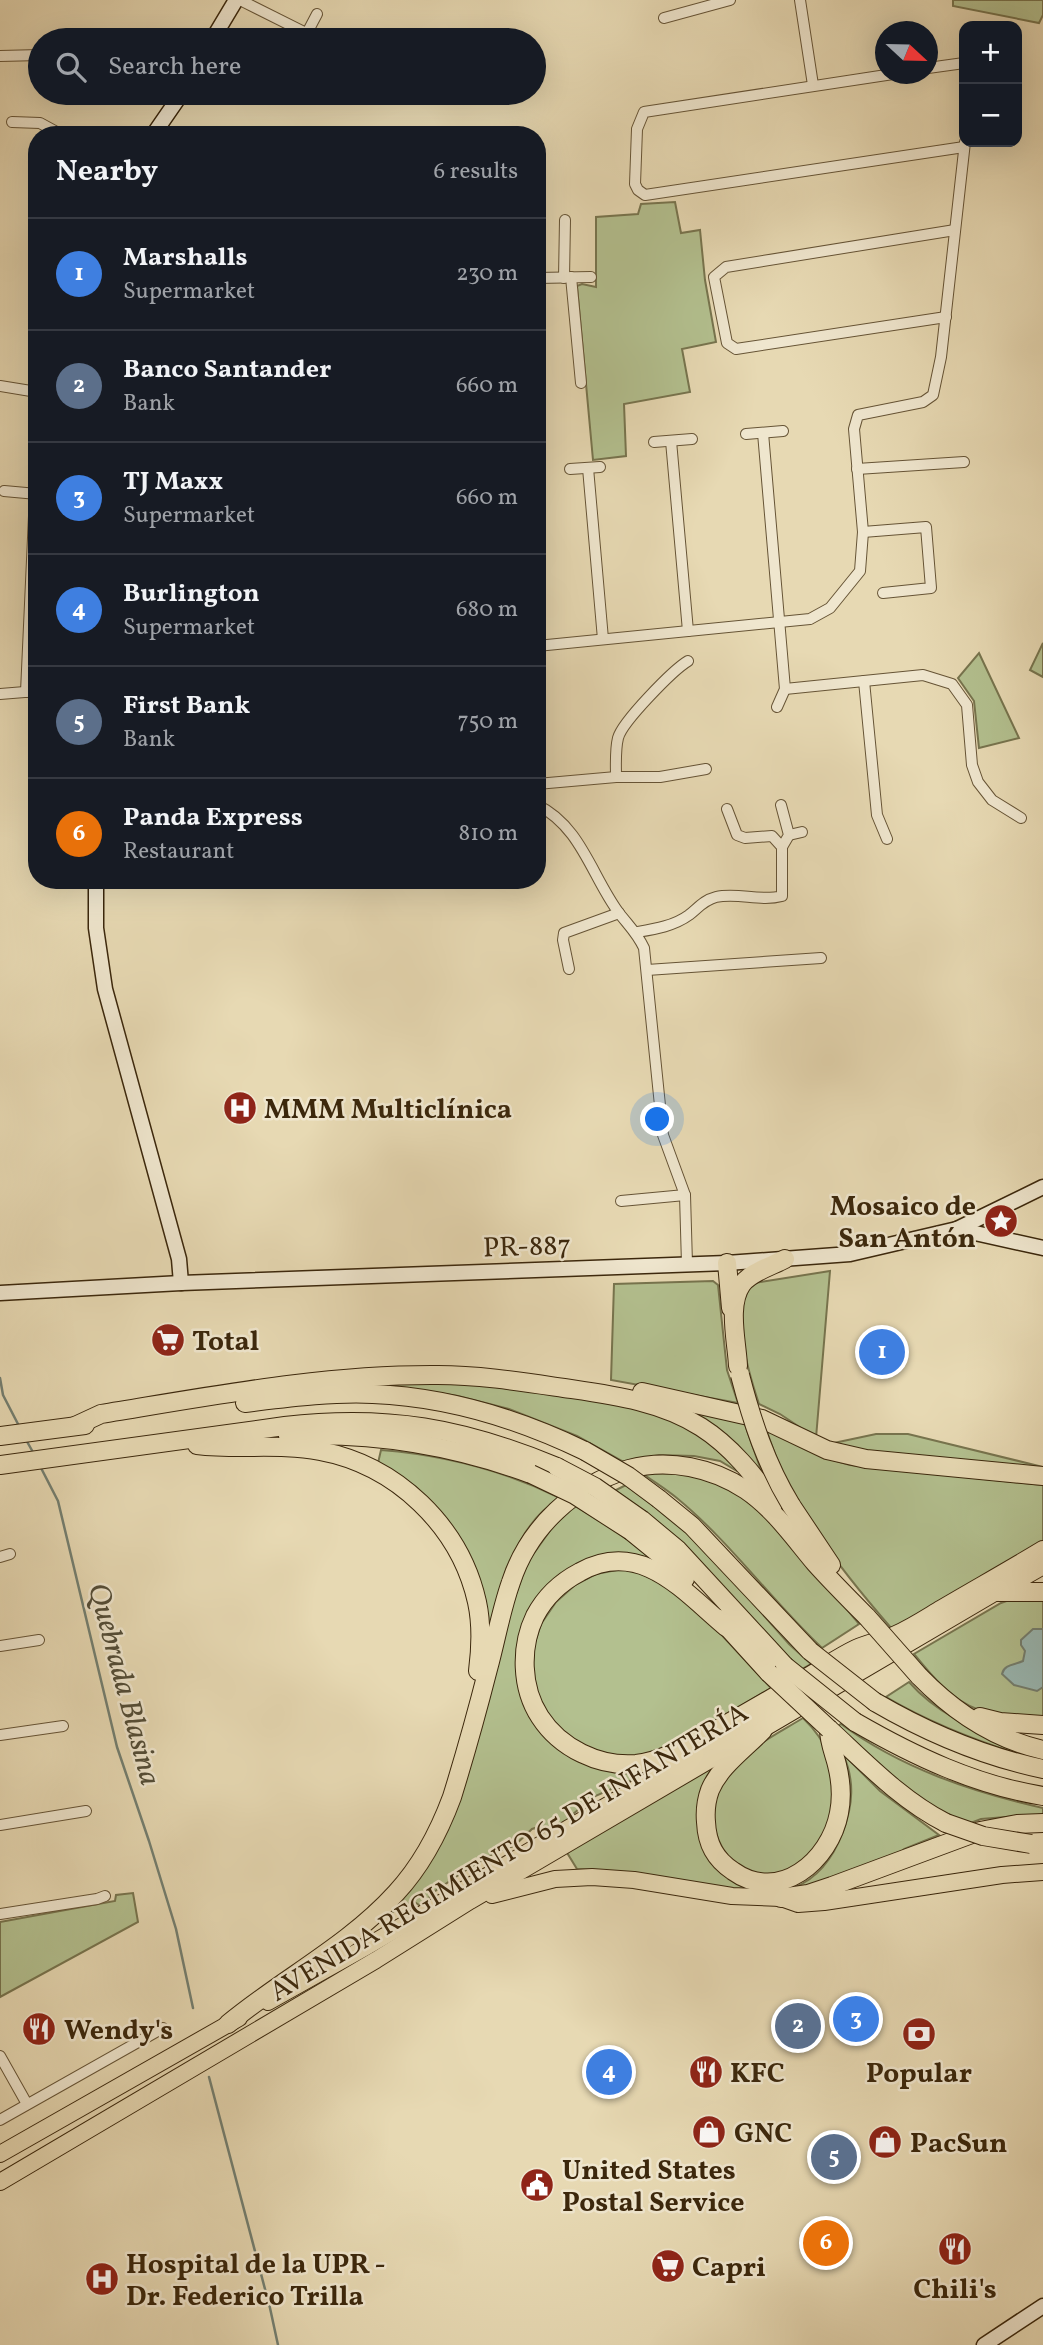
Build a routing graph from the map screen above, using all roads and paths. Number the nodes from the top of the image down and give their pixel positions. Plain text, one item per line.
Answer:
1 (238, 0) edge
2 (730, 0) edge
3 (800, 0) edge
4 (317, 14) dead end
5 (664, 18) dead end
6 (220, 28) edge
7 (297, 28) edge
8 (310, 28) edge
9 (28, 56) edge
10 (0, 57) edge
11 (959, 64) edge
12 (938, 67) edge
13 (875, 76) edge
14 (813, 85) junction
15 (174, 105) edge
16 (12, 122) dead end
17 (46, 126) edge
18 (159, 126) edge
19 (959, 145) edge
20 (965, 147) edge
21 (565, 220) dead end
22 (955, 230) junction
23 (591, 277) dead end
24 (546, 278) edge
25 (567, 278) junction
26 (946, 317) junction
27 (581, 383) dead end
28 (0, 386) edge
29 (28, 391) edge
30 (783, 431) dead end
31 (763, 433) junction
32 (746, 434) dead end
33 (692, 439) dead end
34 (671, 441) junction
35 (654, 442) dead end
36 (964, 462) dead end
37 (600, 467) dead end
38 (588, 468) junction
39 (858, 469) junction
40 (570, 470) dead end
41 (4, 491) dead end
42 (28, 493) edge
43 (863, 531) junction
44 (883, 593) dead end
45 (778, 623) junction
46 (688, 631) junction
47 (603, 639) junction
48 (546, 645) edge
49 (688, 661) dead end
50 (864, 681) junction
51 (785, 689) junction
52 (28, 691) edge
53 (0, 694) edge
54 (777, 707) dead end
55 (706, 769) dead end
56 (616, 777) junction
57 (546, 783) edge
58 (781, 805) dead end
59 (727, 809) dead end
60 (546, 810) edge
61 (1021, 818) dead end
62 (802, 832) dead end
63 (789, 835) junction
64 (887, 839) dead end
65 (782, 847) junction
66 (96, 889) edge
67 (619, 913) junction
68 (637, 932) junction
69 (821, 958) dead end
70 (569, 969) dead end
71 (648, 970) junction
72 (1043, 1187) edge
73 (685, 1195) junction
74 (621, 1201) dead end
75 (957, 1229) junction
76 (1043, 1248) edge
77 (785, 1259) junction
78 (727, 1263) junction
79 (687, 1264) junction
80 (181, 1283) junction
81 (0, 1293) edge
82 (739, 1370) junction
83 (440, 1375) junction
84 (75, 1426) junction
85 (0, 1436) edge
86 (173, 1442) junction
87 (0, 1465) edge
88 (1043, 1476) edge
89 (636, 1525) junction
90 (791, 1534) junction
91 (1043, 1549) edge
92 (1043, 1565) edge
93 (996, 1592) junction
94 (1043, 1592) edge
95 (867, 1617) junction
96 (726, 1627) junction
97 (898, 1635) junction
98 (39, 1640) dead end
99 (0, 1646) edge
100 (777, 1670) junction
101 (960, 1713) junction
102 (1043, 1725) edge
103 (63, 1726) dead end
104 (829, 1729) junction
105 (472, 1730) junction
106 (763, 1730) junction
107 (0, 1735) edge
108 (1043, 1750) edge
109 (1043, 1769) edge
110 (1043, 1796) edge
111 (86, 1811) dead end
112 (1043, 1822) edge
113 (0, 1825) edge
114 (1037, 1844) edge
115 (1043, 1872) edge
116 (105, 1896) dead end
117 (781, 1898) junction
118 (470, 1901) junction
119 (0, 1914) edge
120 (228, 2024) junction
121 (163, 2028) dead end
122 (0, 2056) edge
123 (27, 2104) junction
124 (0, 2120) edge
125 (29, 2136) junction
126 (0, 2142) edge
127 (0, 2154) edge
128 (0, 2182) edge
129 (1041, 2313) edge
130 (984, 2345) edge

1 - 6 street
1 - 7 street
2 - 5 street
3 - 14 street
4 - 8 street
9 - 10 street
11 - 12 street
13 - 14 street
14 - 19 street
15 - 18 street
16 - 17 street
20 - 22 street
21 - 25 street
22 - 26 street
22 - 26 street
23 - 25 street
24 - 25 street
25 - 27 street
26 - 39 street
28 - 29 street
30 - 31 street
31 - 32 street
31 - 45 street
33 - 34 street
34 - 35 street
34 - 46 street
36 - 39 street
37 - 38 street
38 - 40 street
38 - 47 street
39 - 43 street
41 - 42 street
43 - 44 street
43 - 45 street
45 - 46 street
45 - 51 street
46 - 47 street
47 - 48 street
49 - 56 street
50 - 51 street
50 - 61 street
50 - 64 street
51 - 54 street
52 - 53 street
55 - 56 street
56 - 57 street
58 - 63 street
59 - 65 street
60 - 67 street
62 - 63 street
63 - 65 street
65 - 68 street
66 - 80 street
67 - 68 street
67 - 70 street
68 - 71 street
69 - 71 street
71 - 73 street
72 - 75 street, PR-887
73 - 74 street
73 - 79 street
75 - 76 street
75 - 77 street, PR-887
77 - 78 street, PR-887
77 - 82 highway
78 - 79 street, PR-887
78 - 82 highway
79 - 80 street, PR-887
80 - 81 street, PR-887
82 - 95 highway, bridge
83 - 84 highway
83 - 88 highway
83 - 90 highway
84 - 85 highway
84 - 109 highway, bridge
86 - 87 highway
86 - 89 highway, bridge
86 - 89 highway, bridge
86 - 105 highway
89 - 96 highway
89 - 100 highway
90 - 95 highway
90 - 105 highway
91 - 97 highway, AVENIDA REGIMIENTO 65 DE INFANTERÍA
92 - 93 highway, AVENIDA REGIMIENTO 65 DE INFANTERÍA
93 - 94 highway
93 - 106 main road, AVENIDA REGIMIENTO 65 DE INFANTERÍA
95 - 101 highway, bridge
96 - 97 highway
96 - 100 highway
97 - 120 main road, AVENIDA REGIMIENTO 65 DE INFANTERÍA
98 - 99 street
100 - 104 highway, bridge
100 - 110 highway, bridge
101 - 102 highway
101 - 108 highway
103 - 107 street
104 - 106 highway
104 - 114 highway, bridge
105 - 120 highway
106 - 118 main road, AVENIDA REGIMIENTO 65 DE INFANTERÍA
111 - 113 street
112 - 117 highway
115 - 117 main road
116 - 119 street
117 - 118 main road
118 - 128 main road, AVENIDA REGIMIENTO 65 DE INFANTERÍA
120 - 125 main road, AVENIDA REGIMIENTO 65 DE INFANTERÍA
121 - 123 street
122 - 123 street
123 - 124 street
125 - 126 main road
125 - 127 main road, AVENIDA REGIMIENTO 65 DE INFANTERÍA
129 - 130 street

